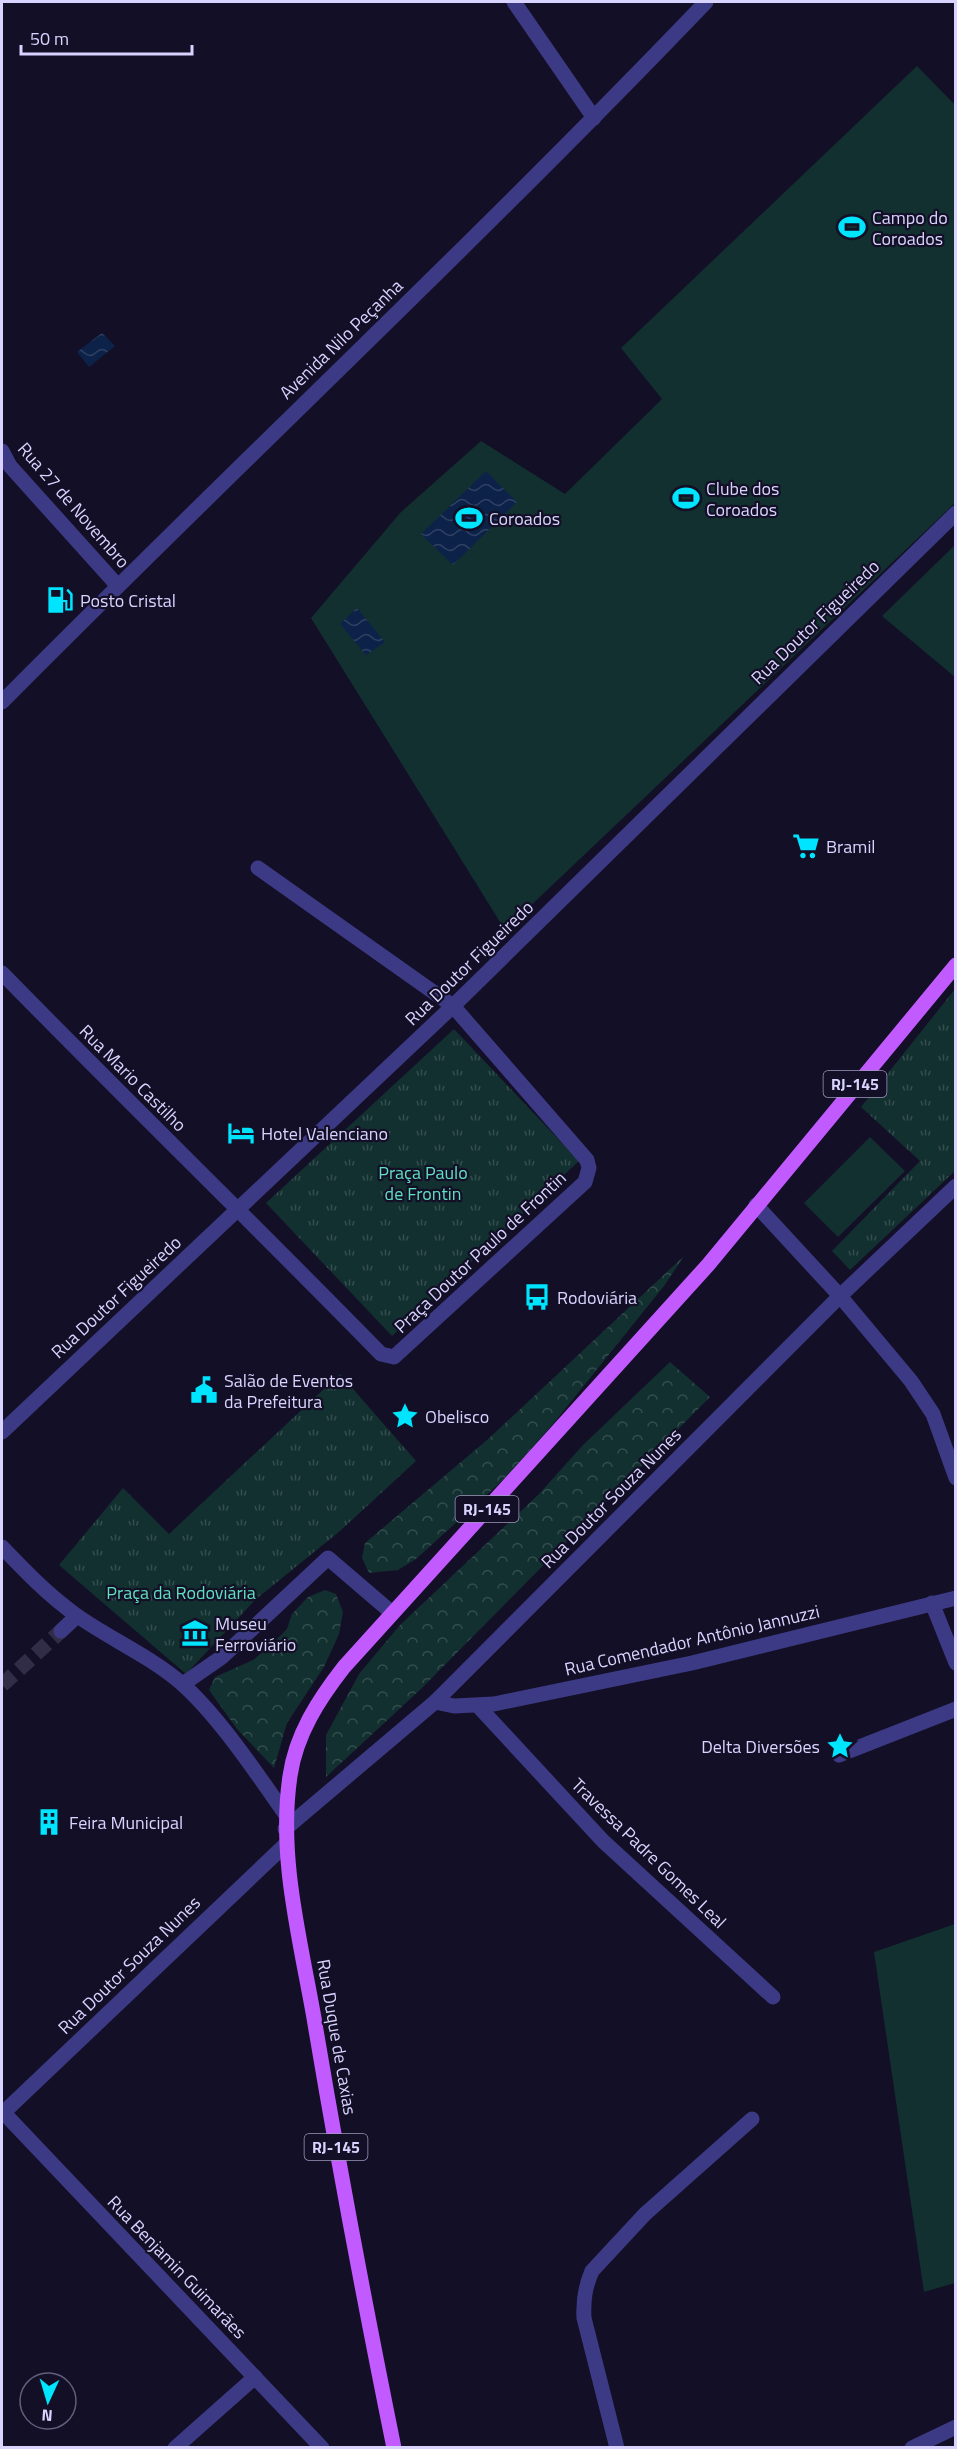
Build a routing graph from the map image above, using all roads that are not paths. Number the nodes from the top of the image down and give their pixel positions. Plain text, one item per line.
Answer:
1 (514, 2) edge
2 (705, 2) edge
3 (594, 118) junction
4 (2, 451) edge
5 (956, 513) edge
6 (117, 585) junction
7 (2, 702) edge
8 (258, 868) dead end
9 (956, 965) edge
10 (2, 973) edge
11 (453, 1006) junction
12 (956, 1186) edge
13 (756, 1205) junction
14 (239, 1208) junction
15 (840, 1296) junction
16 (2, 1432) edge
17 (956, 1478) edge
18 (2, 1547) edge
19 (956, 1598) edge
20 (932, 1603) junction
21 (391, 1612) junction
22 (77, 1616) junction
23 (61, 1631) tunnel mouth
24 (956, 1663) edge
25 (183, 1684) junction
26 (435, 1702) junction
27 (478, 1706) junction
28 (956, 1709) edge
29 (839, 1755) dead end
30 (286, 1822) junction
31 (285, 1845) junction
32 (772, 1997) dead end
33 (2, 2112) edge
34 (752, 2119) dead end
35 (255, 2377) junction
36 (956, 2427) edge
37 (392, 2447) edge
38 (175, 2448) edge
39 (322, 2448) edge
40 (617, 2448) edge
41 (912, 2448) edge

1 - 3 street
2 - 3 street, Avenida Nilo Peçanha
3 - 6 street, Avenida Nilo Peçanha
4 - 6 street, Rua 27 de Novembro
5 - 11 street, Rua Doutor Figueiredo
6 - 7 street, Avenida Nilo Peçanha
8 - 11 street
9 - 13 main road, RJ-145
10 - 14 street, Rua Mario Castilho
11 - 14 street, Rua Doutor Figueiredo
11 - 14 street, Praça Doutor Paulo de Frontin
12 - 15 street, Rua Doutor Souza Nunes
13 - 15 street
13 - 21 main road, RJ-145
14 - 16 street, Rua Doutor Figueiredo
15 - 17 street
15 - 26 street, Rua Doutor Souza Nunes
18 - 22 street
19 - 20 street, Rua Comendador Antônio Jannuzzi
20 - 24 street
20 - 27 street, Rua Comendador Antônio Jannuzzi
21 - 25 street
21 - 30 main road, RJ-145
22 - 23 street
22 - 25 street
25 - 30 street
26 - 27 street, Rua Comendador Antônio Jannuzzi
26 - 30 street, Rua Doutor Souza Nunes
27 - 32 street, Travessa Padre Gomes Leal
28 - 29 street
30 - 31 main road, RJ-145
31 - 33 street, Rua Doutor Souza Nunes
31 - 37 main road, Rua Duque de Caxias / RJ-145
33 - 35 street, Rua Benjamin Guimarães
34 - 40 street
35 - 38 street
35 - 39 street, Rua Benjamin Guimarães
36 - 41 street

